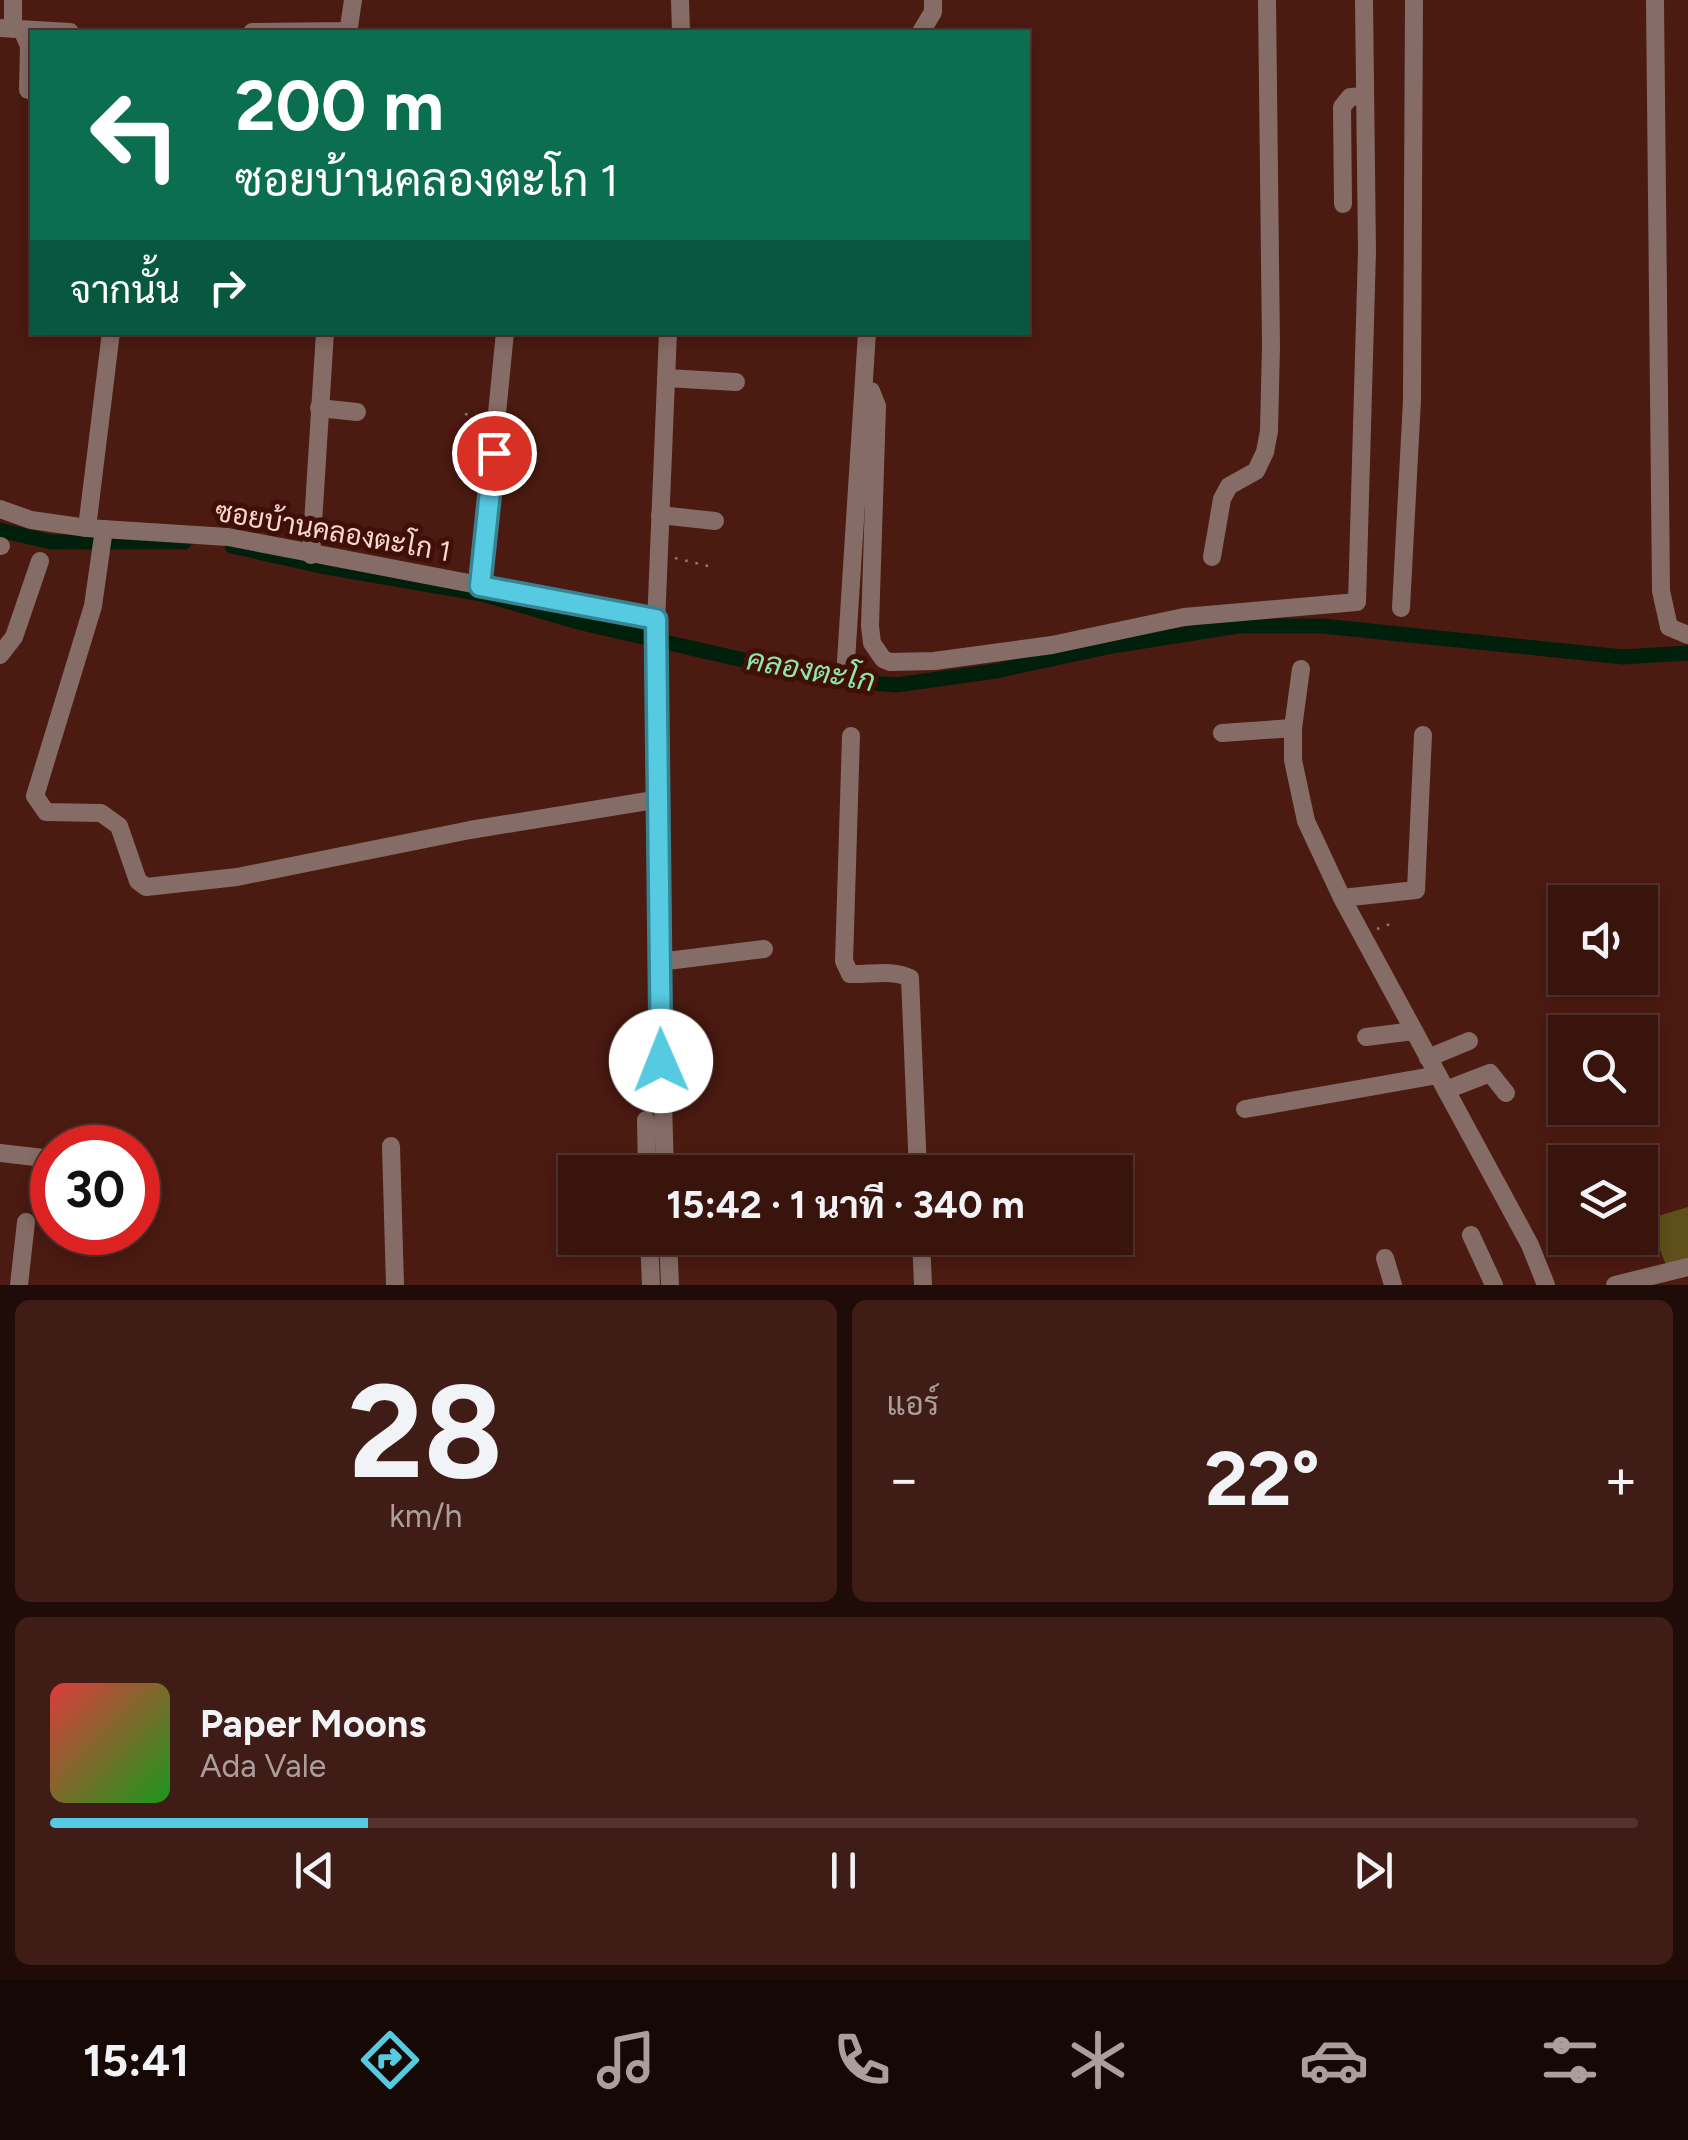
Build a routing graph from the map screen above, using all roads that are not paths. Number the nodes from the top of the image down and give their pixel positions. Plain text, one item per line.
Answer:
1 (14, 0) edge
2 (353, 0) edge
3 (680, 0) edge
4 (933, 0) edge
5 (1267, 0) edge
6 (1364, 0) edge
7 (1414, 0) edge
8 (1656, 0) edge
9 (12, 29) edge
10 (344, 30) edge
11 (681, 30) edge
12 (921, 30) edge
13 (28, 90) dead end
14 (1365, 96) junction
15 (1343, 204) dead end
16 (111, 335) edge
17 (325, 335) edge
18 (505, 335) edge
19 (668, 335) edge
20 (868, 335) edge
21 (666, 378) junction
22 (736, 382) dead end
23 (866, 390) junction
24 (319, 408) junction
25 (357, 412) dead end
26 (0, 509) edge
27 (660, 515) junction
28 (715, 521) dead end
29 (100, 536) junction
30 (311, 555) junction
31 (1212, 557) dead end
32 (40, 561) dead end
33 (480, 586) junction
34 (1401, 608) dead end
35 (656, 622) junction
36 (1688, 635) edge
37 (2, 658) edge
38 (846, 661) dead end
39 (1301, 670) dead end
40 (1293, 728) junction
41 (1222, 733) dead end
42 (1422, 735) dead end
43 (851, 736) dead end
44 (660, 799) junction
45 (1342, 898) junction
46 (764, 949) dead end
47 (659, 962) junction
48 (1414, 1031) junction
49 (1366, 1037) dead end
50 (1468, 1041) dead end
51 (1428, 1058) junction
52 (1442, 1083) junction
53 (1506, 1093) dead end
54 (1245, 1109) dead end
55 (646, 1120) dead end
56 (390, 1146) dead end
57 (0, 1153) edge
58 (647, 1155) edge
59 (665, 1155) edge
60 (917, 1155) edge
61 (30, 1156) edge
62 (26, 1222) dead end
63 (1471, 1235) dead end
64 (650, 1255) edge
65 (669, 1255) edge
66 (922, 1255) edge
67 (1385, 1258) dead end
68 (1688, 1267) edge
69 (18, 1285) edge
70 (395, 1285) edge
71 (651, 1285) edge
72 (670, 1285) edge
73 (923, 1285) edge
74 (1393, 1285) edge
75 (1494, 1285) edge
76 (1546, 1285) edge
77 (1615, 1285) edge

1 - 9 street
2 - 10 street
3 - 11 street
4 - 12 street
5 - 31 street
6 - 14 street
7 - 34 street
8 - 36 street
9 - 13 street
14 - 15 street
14 - 23 street
16 - 29 street
17 - 24 street
18 - 33 street
19 - 21 street
20 - 23 street
21 - 22 street
21 - 27 street
23 - 38 street
24 - 25 street
24 - 30 street
26 - 29 street, ซอยบ้านคลองตะโก 1
27 - 28 street
27 - 35 street
29 - 30 street, ซอยบ้านคลองตะโก 1
29 - 44 street
30 - 33 street, ซอยบ้านคลองตะโก 1
32 - 37 street
33 - 35 street, ซอยบ้านคลองตะโก 1
35 - 44 street
39 - 40 street
40 - 41 street
40 - 45 street
42 - 45 street
43 - 60 street
44 - 47 street
45 - 48 street
46 - 47 street
47 - 59 street
48 - 49 street
48 - 51 street
50 - 51 street
51 - 52 street
52 - 53 street
52 - 54 street
52 - 76 street
55 - 58 street
56 - 70 street
57 - 61 street
62 - 69 street
63 - 75 street
64 - 71 street
65 - 72 street
66 - 73 street
67 - 74 street
68 - 77 street

